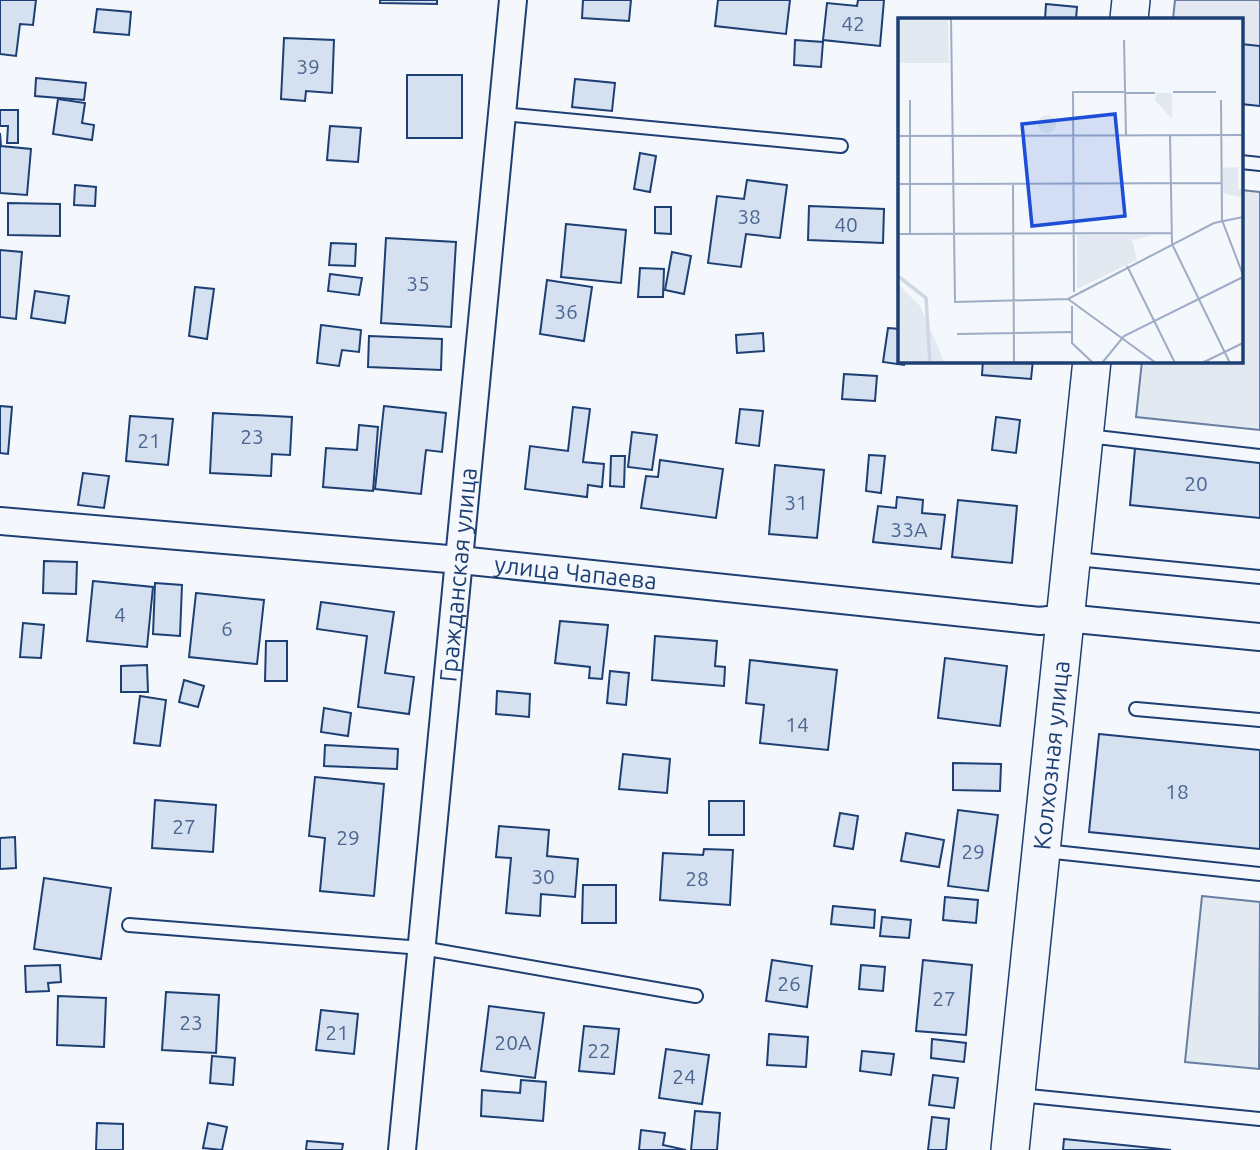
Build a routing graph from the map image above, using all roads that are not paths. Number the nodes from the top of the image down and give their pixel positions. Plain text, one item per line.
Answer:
1 (513, 0) edge
2 (1131, 0) edge
3 (1129, 18) edge
4 (503, 114) junction
5 (841, 146) dead end
6 (1242, 162) edge
7 (1260, 164) edge
8 (1092, 362) edge
9 (1084, 436) junction
10 (1260, 456) edge
11 (0, 521) edge
12 (1071, 559) junction
13 (460, 560) junction
14 (1260, 577) edge
15 (1065, 618) junction
16 (1260, 637) edge
17 (1136, 709) dead end
18 (1260, 720) edge
19 (1041, 851) junction
20 (1260, 874) edge
21 (129, 925) dead end
22 (422, 948) junction
23 (696, 996) dead end
24 (1015, 1095) junction
25 (1260, 1119) edge
26 (402, 1150) edge
27 (1010, 1150) edge

1 - 4 street, Гражданская улица
2 - 3 street
4 - 5 lane
4 - 13 street, Гражданская улица
6 - 7 lane
8 - 9 street, Колхозная улица
9 - 10 lane
9 - 12 street, Колхозная улица
11 - 13 street, улица Чапаева
12 - 14 lane
12 - 15 street, Колхозная улица
13 - 15 street, улица Чапаева
13 - 22 street, Гражданская улица
15 - 16 street, улица Чапаева
15 - 19 street, Колхозная улица
17 - 18 lane
19 - 20 lane
19 - 24 street, Колхозная улица
21 - 22 lane
22 - 23 lane
22 - 26 street, Гражданская улица
24 - 25 lane
24 - 27 street, Колхозная улица

